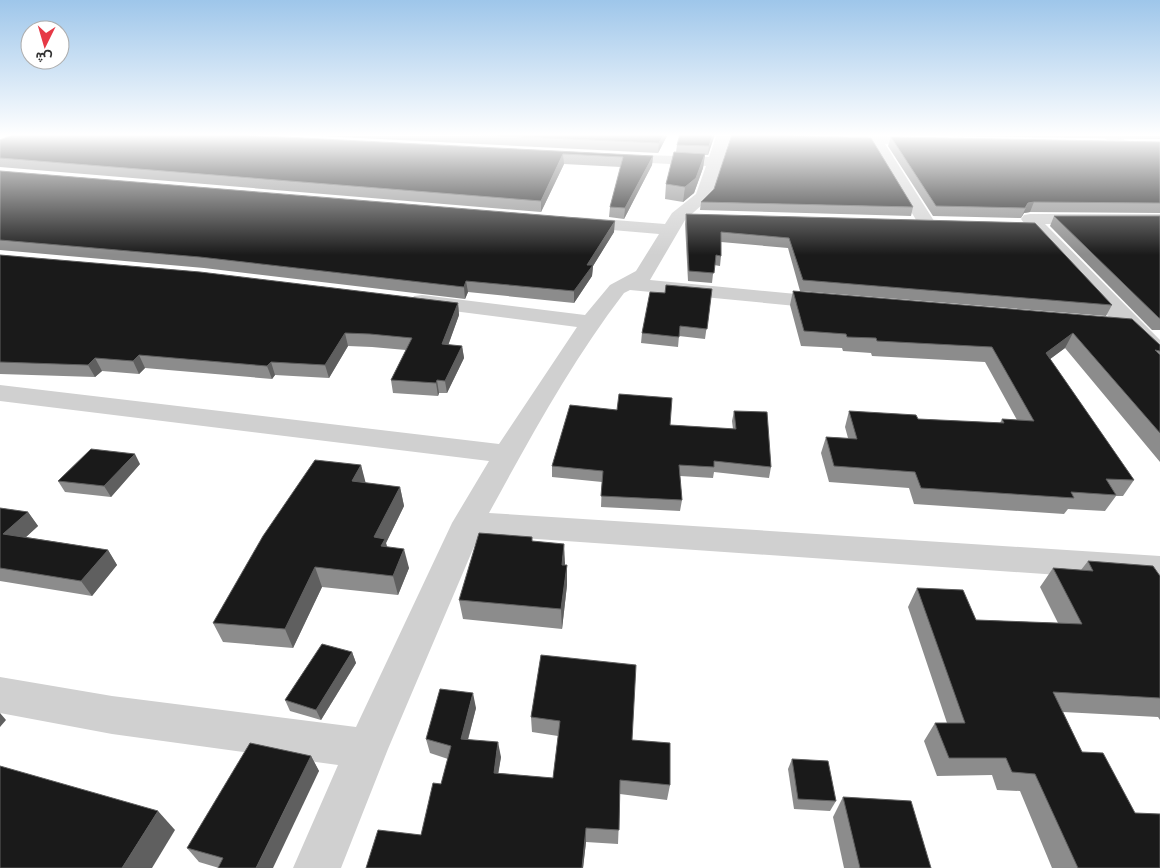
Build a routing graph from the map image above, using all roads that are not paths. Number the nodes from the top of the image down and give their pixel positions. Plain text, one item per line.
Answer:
1 (710, 175) edge
2 (896, 175) edge
3 (1160, 219) edge
4 (556, 220) edge
5 (686, 222) junction
6 (907, 224) edge
7 (927, 224) junction
8 (946, 224) edge
9 (627, 284) junction
10 (404, 299) edge
11 (847, 304) edge
12 (591, 322) junction
13 (1103, 324) edge
14 (1132, 326) junction
15 (1157, 348) edge
16 (0, 393) edge
17 (507, 454) junction
18 (468, 523) junction
19 (1160, 569) edge
20 (0, 695) edge
21 (367, 749) junction
22 (318, 868) edge

1 - 5 street
2 - 7 street
3 - 14 street
4 - 5 street
5 - 9 street
6 - 7 street
7 - 8 street
9 - 11 street
9 - 12 street
10 - 12 street
12 - 17 street
13 - 14 street
14 - 15 street
16 - 17 street
17 - 18 street
18 - 19 street
18 - 21 street
20 - 21 street
21 - 22 street

